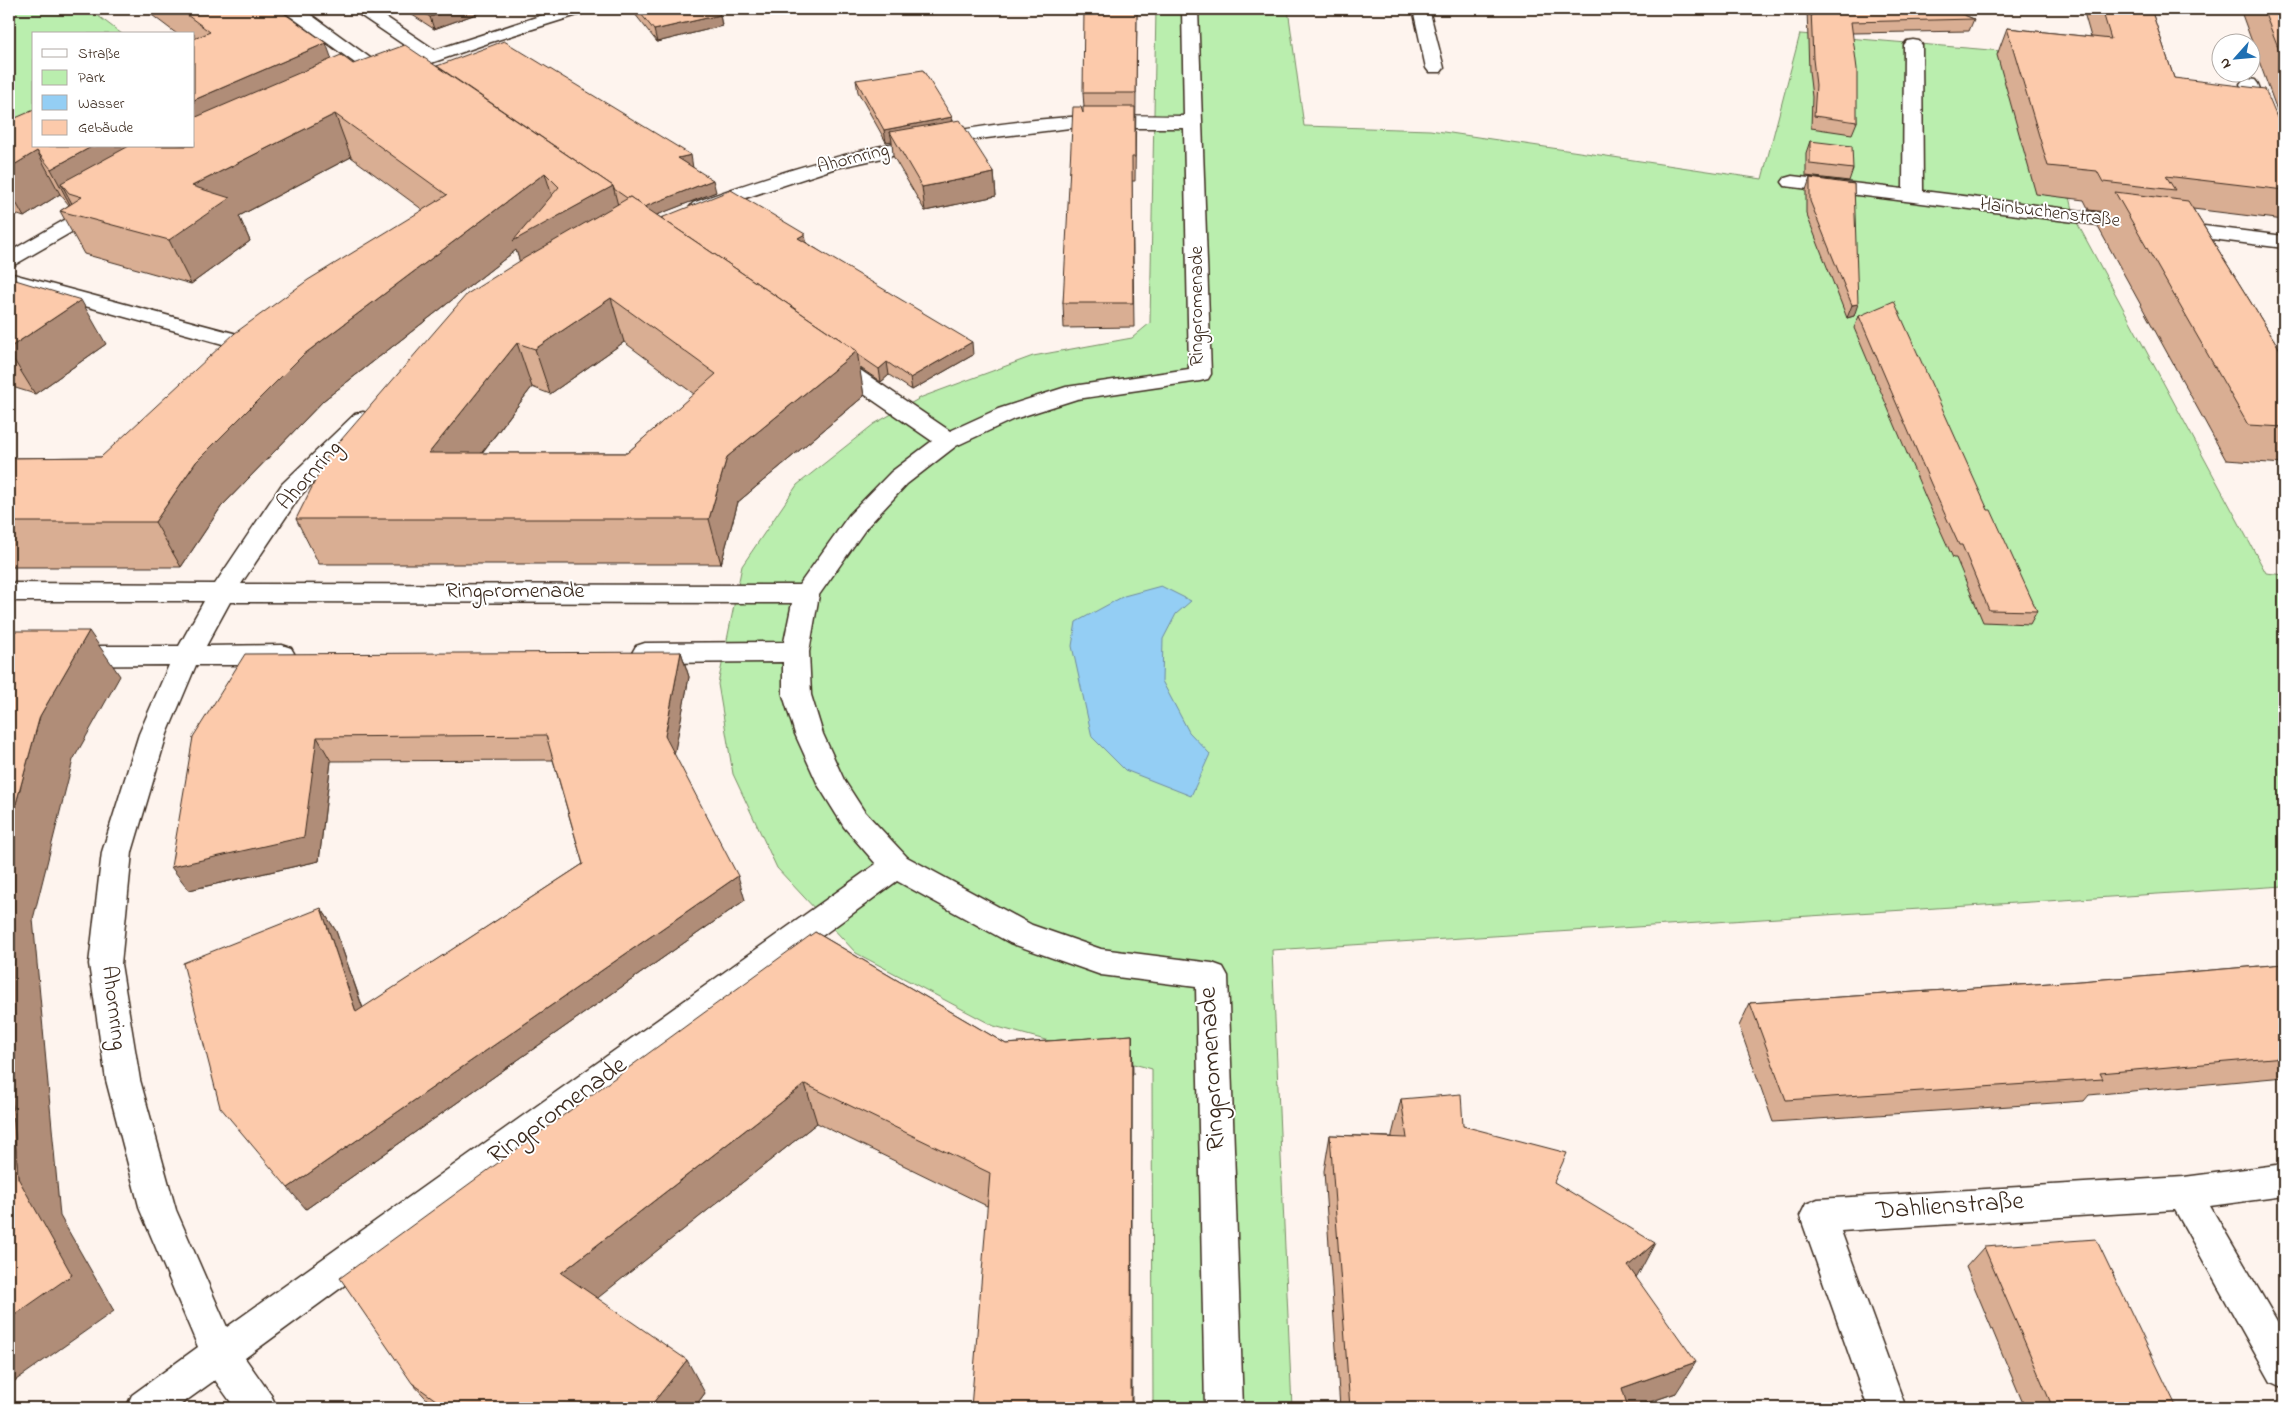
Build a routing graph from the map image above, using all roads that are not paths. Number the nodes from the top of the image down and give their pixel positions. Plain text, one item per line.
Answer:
1 (292, 9) edge
2 (363, 9) edge
3 (578, 9) edge
4 (1190, 9) edge
5 (1422, 9) edge
6 (1914, 45) dead end
7 (432, 56) junction
8 (405, 66) junction
9 (1435, 68) dead end
10 (383, 75) junction
11 (421, 78) edge
12 (365, 83) edge
13 (2249, 84) dead end
14 (1193, 122) junction
15 (2284, 170) edge
16 (1792, 182) dead end
17 (1913, 196) junction
18 (115, 198) edge
19 (675, 217) edge
20 (9, 238) edge
21 (33, 244) junction
22 (2282, 246) edge
23 (9, 260) edge
24 (9, 279) edge
25 (260, 347) edge
26 (811, 347) edge
27 (379, 404) edge
28 (948, 441) junction
29 (223, 591) junction
30 (9, 592) edge
31 (806, 594) junction
32 (796, 652) junction
33 (616, 653) edge
34 (306, 654) edge
35 (186, 655) junction
36 (9, 656) edge
37 (896, 866) junction
38 (2284, 1180) edge
39 (2184, 1193) junction
40 (220, 1355) junction
41 (2284, 1369) edge
42 (145, 1408) edge
43 (258, 1408) edge
44 (1224, 1408) edge
45 (1887, 1408) edge

1 - 10 street
2 - 7 street
3 - 7 street
4 - 14 street, Ringpromenade
5 - 9 street
6 - 17 street
7 - 8 street
8 - 10 street
8 - 11 street
10 - 12 street
13 - 15 street
14 - 19 street, Ahornring
14 - 28 street, Ringpromenade
16 - 17 street, Hainbuchenstraße
17 - 22 street, Hainbuchenstraße
18 - 21 street
20 - 21 street
21 - 23 street
24 - 25 street
26 - 28 street
27 - 29 street, Ahornring
28 - 31 street, Ringpromenade
29 - 30 street
29 - 31 street, Ringpromenade
29 - 35 street, Ahornring
31 - 32 street, Ringpromenade
32 - 33 street
32 - 37 street, Ringpromenade
34 - 35 street
35 - 36 street
35 - 40 street, Ahornring
37 - 40 street, Ringpromenade
37 - 44 street, Ringpromenade
38 - 39 street, Dahlienstraße
39 - 41 street
39 - 45 street, Dahlienstraße
40 - 42 street
40 - 43 street, Ahornring

